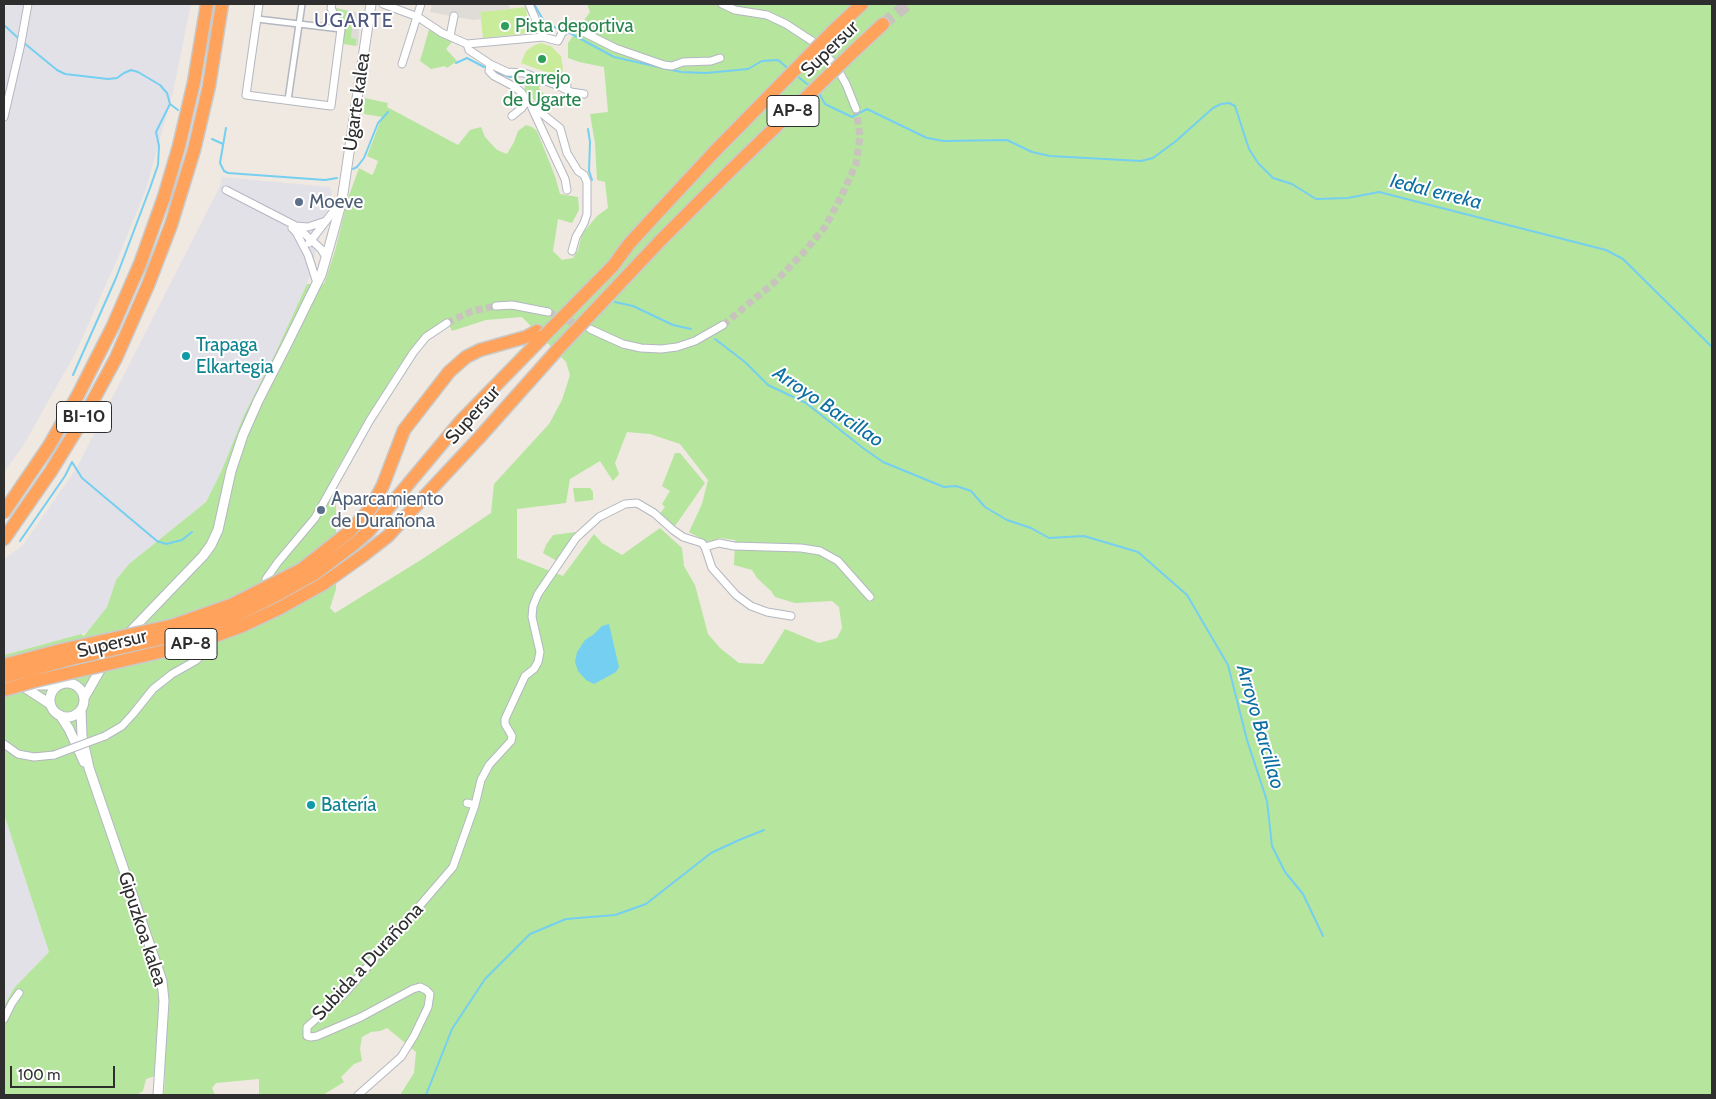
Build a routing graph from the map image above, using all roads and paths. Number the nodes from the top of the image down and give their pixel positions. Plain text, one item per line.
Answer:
1 (28, 4) edge
2 (207, 4) edge
3 (224, 4) edge
4 (260, 4) edge
5 (302, 4) edge
6 (332, 4) edge
7 (371, 4) edge
8 (383, 4) edge
9 (421, 4) edge
10 (529, 4) edge
11 (723, 4) edge
12 (862, 4) edge
13 (454, 16) dead end
14 (418, 17) junction
15 (257, 19) junction
16 (299, 24) junction
17 (883, 24) tunnel mouth
18 (342, 30) junction
19 (450, 36) junction
20 (543, 37) junction
21 (467, 44) junction
22 (720, 58) dead end
23 (402, 64) dead end
24 (490, 64) junction
25 (567, 85) dead end
26 (558, 86) junction
27 (584, 94) dead end
28 (288, 100) junction
29 (528, 102) junction
30 (856, 110) tunnel mouth
31 (512, 116) dead end
32 (4, 118) edge
33 (226, 190) dead end
34 (567, 190) dead end
35 (342, 200) junction
36 (329, 219) junction
37 (285, 220) junction
38 (296, 226) junction
39 (334, 232) junction
40 (311, 240) junction
41 (572, 251) dead end
42 (307, 252) junction
43 (324, 254) junction
44 (319, 279) junction
45 (496, 306) tunnel mouth
46 (548, 312) tunnel mouth
47 (447, 323) tunnel mouth
48 (723, 325) tunnel mouth
49 (590, 329) tunnel mouth
50 (541, 333) junction
51 (4, 512) edge
52 (352, 538) junction
53 (4, 539) edge
54 (705, 547) junction
55 (266, 580) dead end
56 (870, 597) dead end
57 (791, 616) dead end
58 (212, 648) dead end
59 (107, 659) junction
60 (4, 665) edge
61 (4, 677) edge
62 (4, 682) edge
63 (68, 683) junction
64 (21, 685) junction
65 (58, 685) junction
66 (4, 690) edge
67 (84, 698) junction
68 (50, 704) junction
69 (81, 710) junction
70 (60, 716) junction
71 (4, 744) edge
72 (89, 768) junction
73 (467, 803) dead end
74 (475, 805) junction
75 (19, 993) dead end
76 (4, 1019) edge
77 (158, 1095) edge
78 (358, 1095) edge

1 - 32 street
2 - 51 highway, BI-10
3 - 53 highway, BI-10
4 - 15 street
5 - 16 street
6 - 18 street
7 - 35 street, Ugarte kalea
8 - 14 street
9 - 14 street
10 - 20 street
11 - 30 street
12 - 50 highway, Supersur / AP-8, bridge
13 - 19 street
14 - 19 street
14 - 23 street
15 - 16 street
15 - 28 street
16 - 18 street
16 - 28 street
17 - 66 highway, Supersur / AP-8, bridge
18 - 28 street
19 - 21 street
20 - 21 street
20 - 22 street
21 - 24 street
24 - 26 street
24 - 29 street
25 - 26 street
26 - 27 street
29 - 31 street
29 - 34 street
29 - 41 street
33 - 37 street
35 - 36 street
35 - 39 street, Ugarte kalea
36 - 38 street
36 - 40 street
37 - 38 street
37 - 42 street
38 - 40 street
39 - 43 street
39 - 44 street, Ugarte kalea
40 - 42 street
40 - 43 street
42 - 43 street
42 - 44 street
43 - 44 street
44 - 59 street, Ugarte kalea
45 - 46 street
47 - 55 street
48 - 49 street
50 - 52 highway, Supersur / AP-8
50 - 52 highway, AP-8
52 - 60 highway, AP-8, bridge
52 - 61 highway, Supersur / AP-8, bridge
54 - 56 street
54 - 57 street
54 - 74 street, Subida a Durañona
58 - 71 street, bridge
59 - 63 street
59 - 67 street
62 - 64 street
63 - 65 street
63 - 67 street
64 - 65 street
64 - 68 street
65 - 68 street
67 - 69 street
68 - 70 street
69 - 70 street
69 - 72 street
70 - 72 street
72 - 77 street, Gipuzkoa kalea
73 - 74 street
74 - 78 street, Subida a Durañona
75 - 76 street

